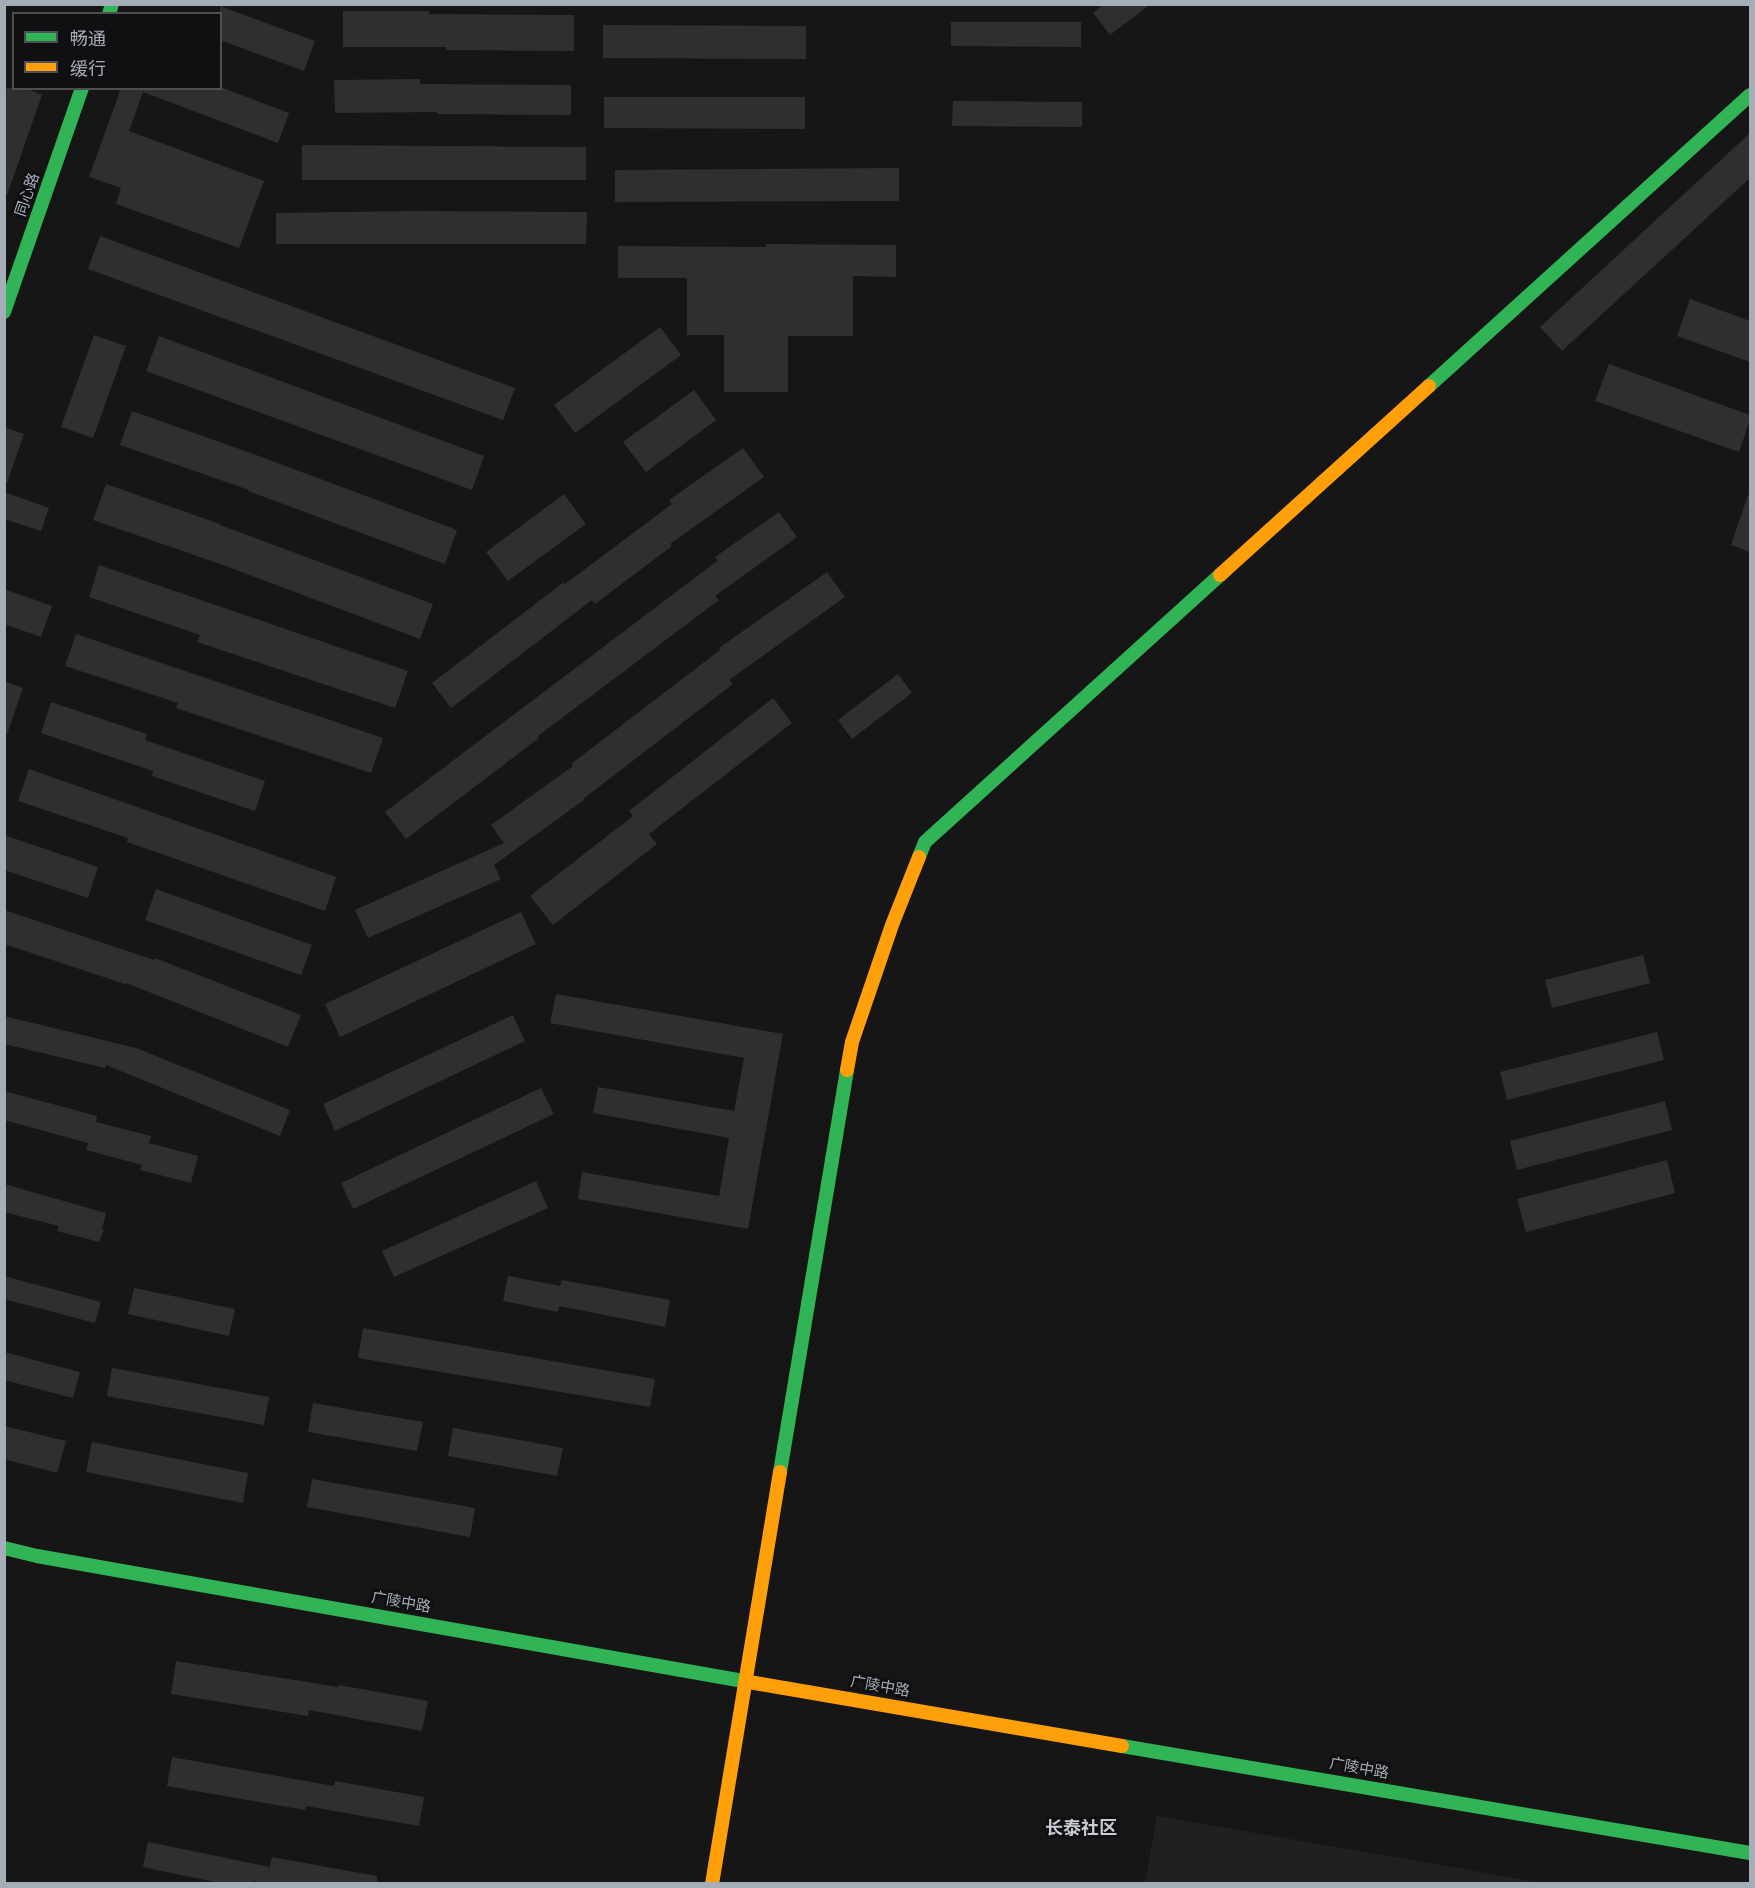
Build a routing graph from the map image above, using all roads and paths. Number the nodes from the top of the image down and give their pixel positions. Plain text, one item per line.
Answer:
1 (81, 90) edge
2 (1750, 95) edge
3 (4, 312) edge
4 (4, 1548) edge
5 (745, 1681) junction
6 (1750, 1853) edge
7 (712, 1884) edge

1 - 3 street, 同心路
2 - 5 street
4 - 5 street, 广陵中路
5 - 6 street, 广陵中路
5 - 7 street

